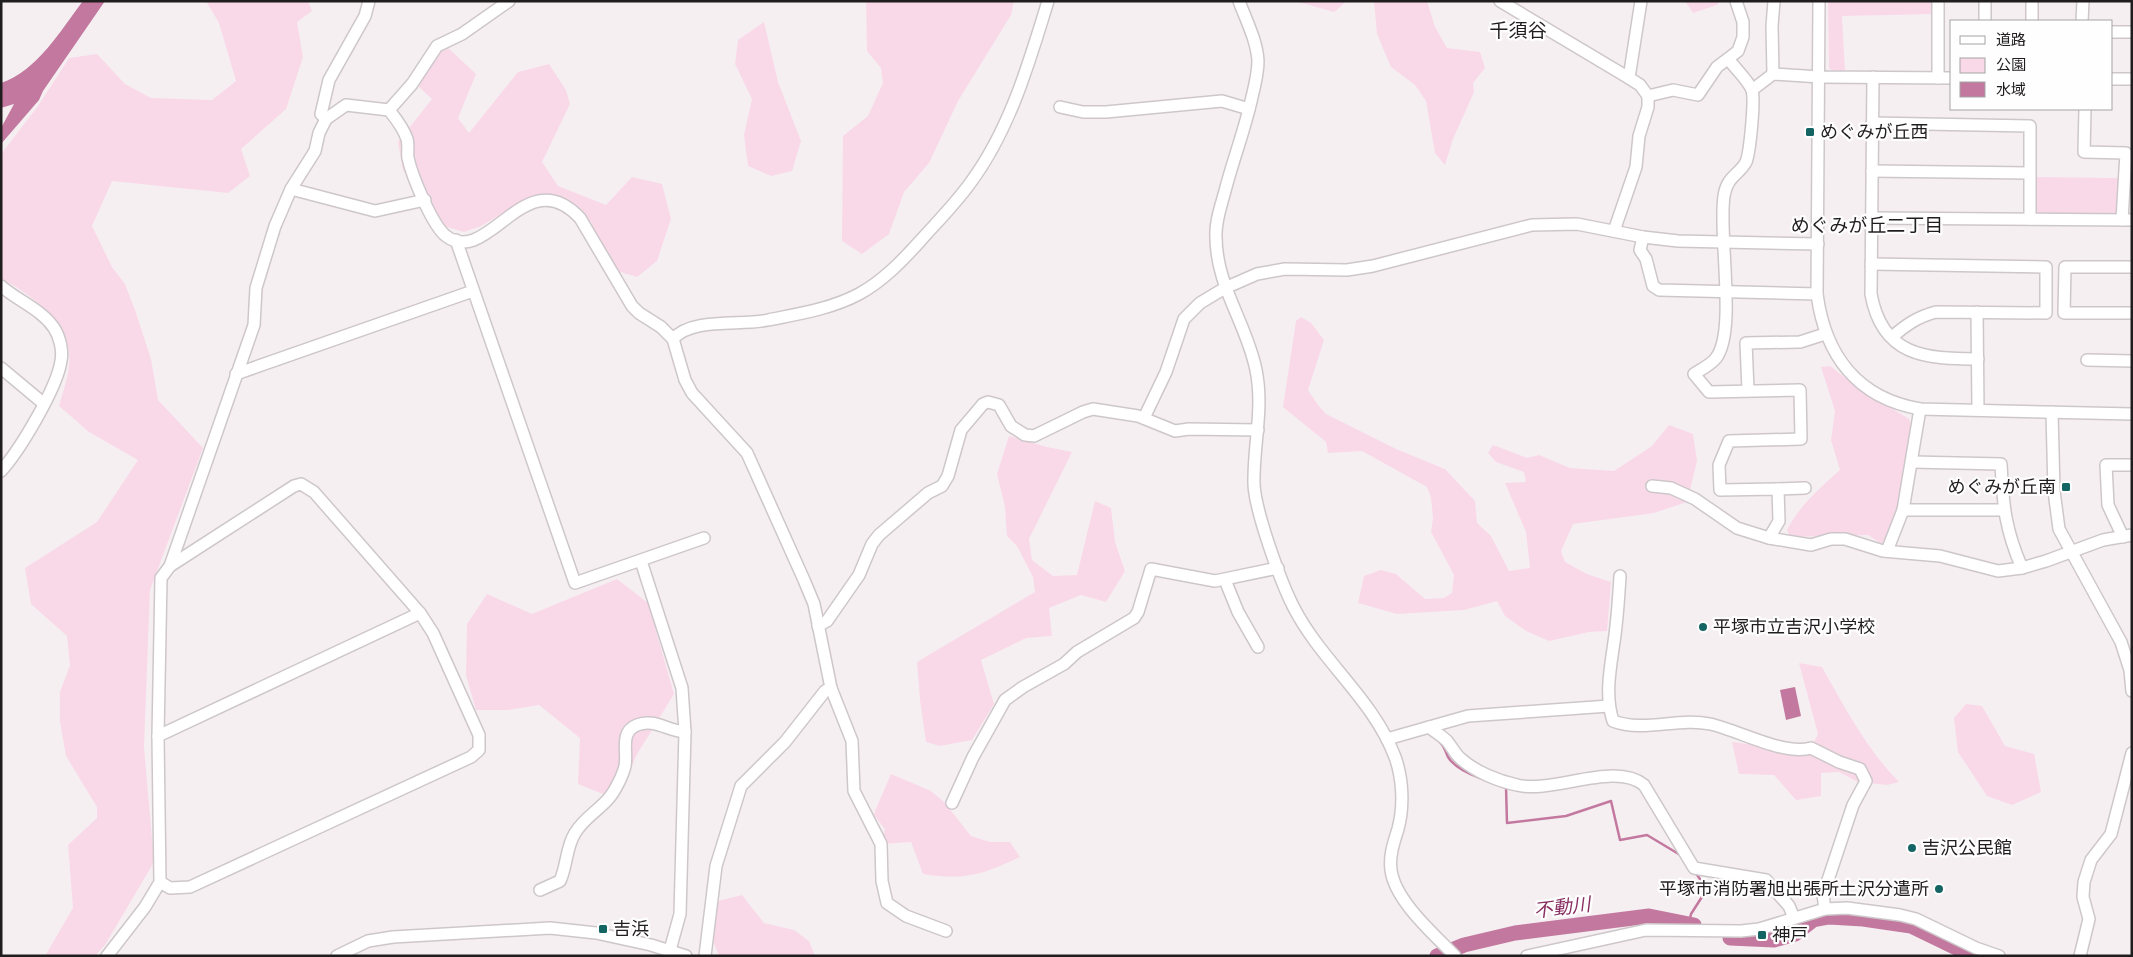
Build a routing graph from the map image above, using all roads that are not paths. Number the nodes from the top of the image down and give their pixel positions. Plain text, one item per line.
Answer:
1 (369, 1) edge
2 (509, 1) edge
3 (1048, 1) edge
4 (1240, 1) edge
5 (1500, 1) edge
6 (1641, 1) edge
7 (1736, 1) edge
8 (1774, 1) edge
9 (1819, 1) edge
10 (1938, 1) edge
11 (1985, 1) edge
12 (2032, 1) edge
13 (2083, 1) edge
14 (1985, 20) edge
15 (2032, 20) edge
16 (2082, 20) edge
17 (2113, 32) edge
18 (2132, 32) edge
19 (1729, 60) junction
20 (1773, 74) junction
21 (1820, 77) junction
22 (1873, 77) junction
23 (1629, 78) junction
24 (1938, 78) junction
25 (1950, 78) edge
26 (2113, 79) edge
27 (2132, 79) edge
28 (1752, 90) junction
29 (1648, 96) junction
30 (325, 100) junction
31 (346, 105) junction
32 (1060, 107) dead end
33 (1249, 109) junction
34 (388, 110) junction
35 (2085, 110) edge
36 (326, 119) junction
37 (1872, 123) junction
38 (1872, 171) junction
39 (2029, 173) junction
40 (2128, 173) edge
41 (291, 189) junction
42 (425, 200) junction
43 (1871, 218) junction
44 (2030, 219) junction
45 (2127, 220) edge
46 (1614, 231) junction
47 (1643, 237) junction
48 (456, 240) junction
49 (1723, 242) junction
50 (1818, 244) junction
51 (1871, 264) junction
52 (2132, 267) edge
53 (1, 286) edge
54 (1225, 288) junction
55 (473, 291) junction
56 (1726, 292) junction
57 (1817, 294) junction
58 (1978, 312) junction
59 (2132, 313) edge
60 (1825, 334) junction
61 (1892, 337) junction
62 (673, 339) junction
63 (1978, 359) junction
64 (2087, 360) dead end
65 (2132, 361) edge
66 (1, 368) edge
67 (236, 374) junction
68 (1748, 390) junction
69 (43, 403) junction
70 (1920, 409) junction
71 (1978, 410) junction
72 (2052, 412) junction
73 (2132, 414) edge
74 (1144, 418) junction
75 (1258, 430) junction
76 (1912, 462) junction
77 (2132, 465) edge
78 (1, 471) edge
79 (1652, 486) dead end
80 (1805, 488) dead end
81 (1778, 490) junction
82 (1903, 510) junction
83 (2003, 510) junction
84 (2127, 536) edge
85 (704, 538) dead end
86 (1769, 538) junction
87 (1887, 551) junction
88 (2072, 551) junction
89 (641, 561) junction
90 (170, 566) junction
91 (1278, 568) junction
92 (2022, 568) junction
93 (1620, 576) dead end
94 (1225, 580) junction
95 (420, 613) junction
96 (818, 626) junction
97 (1258, 647) dead end
98 (831, 688) junction
99 (2132, 691) edge
100 (1609, 706) junction
101 (1429, 726) junction
102 (685, 732) junction
103 (158, 736) junction
104 (1387, 739) junction
105 (2132, 753) edge
106 (952, 803) dead end
107 (160, 882) junction
108 (540, 890) dead end
109 (1825, 909) junction
110 (1794, 918) junction
111 (946, 931) dead end
112 (670, 950) junction
113 (1996, 955) edge
114 (107, 956) edge
115 (337, 956) edge
116 (686, 956) edge
117 (705, 956) edge
118 (1455, 956) edge
119 (1527, 956) edge
120 (2080, 956) edge

1 - 30 street
2 - 34 street
3 - 62 street
4 - 33 street
5 - 23 street
6 - 23 street
7 - 19 street
8 - 20 street
9 - 21 street
10 - 24 street
11 - 14 street
12 - 15 street
13 - 16 street
17 - 18 street
19 - 28 street
19 - 29 street
20 - 21 street
20 - 28 street
21 - 22 street
21 - 50 street
22 - 24 street
22 - 37 street
23 - 29 street
24 - 25 street
26 - 27 street
28 - 49 street
29 - 46 street
30 - 31 street
30 - 36 street
31 - 34 street
31 - 36 street
32 - 33 street
33 - 54 street
34 - 42 street
35 - 40 street
36 - 41 street
37 - 38 street
37 - 39 street
38 - 39 street
38 - 43 street
39 - 44 street
40 - 45 street
41 - 42 street
41 - 67 street
42 - 48 street
43 - 44 street
43 - 51 street
44 - 45 street
46 - 47 street
46 - 54 street
47 - 49 street
47 - 56 street
48 - 55 street
48 - 62 street
49 - 50 street
49 - 56 street
50 - 57 street
51 - 58 street
51 - 61 street
52 - 59 street
53 - 69 street
54 - 74 street
54 - 75 street
55 - 67 street
55 - 89 street
56 - 57 street
56 - 68 street
57 - 60 street
58 - 61 street
58 - 63 street
60 - 68 street
60 - 70 street
61 - 63 street
62 - 96 street
63 - 71 street
64 - 65 street
66 - 69 street
67 - 90 street
68 - 81 street
69 - 78 street
70 - 71 street
70 - 76 street
71 - 72 street
72 - 73 street
72 - 88 street
74 - 75 street
74 - 96 street
75 - 91 street
76 - 82 street
76 - 83 street
77 - 84 street
79 - 86 street
80 - 81 street
81 - 86 street
82 - 83 street
82 - 87 street
83 - 92 street
84 - 88 street
85 - 89 street
86 - 87 street
87 - 92 street
88 - 92 street
88 - 99 street
89 - 102 street
90 - 95 street
90 - 103 street
91 - 94 street
91 - 104 street
93 - 100 street
94 - 97 street
94 - 106 street
95 - 103 street
95 - 107 street
96 - 98 street
98 - 111 street
98 - 117 street
100 - 101 street
100 - 109 street
101 - 104 street
101 - 110 street
102 - 108 street
102 - 112 street
103 - 107 street
104 - 118 street
105 - 120 street
107 - 114 street
109 - 110 street
109 - 113 street
110 - 119 street
112 - 115 street
112 - 116 street

